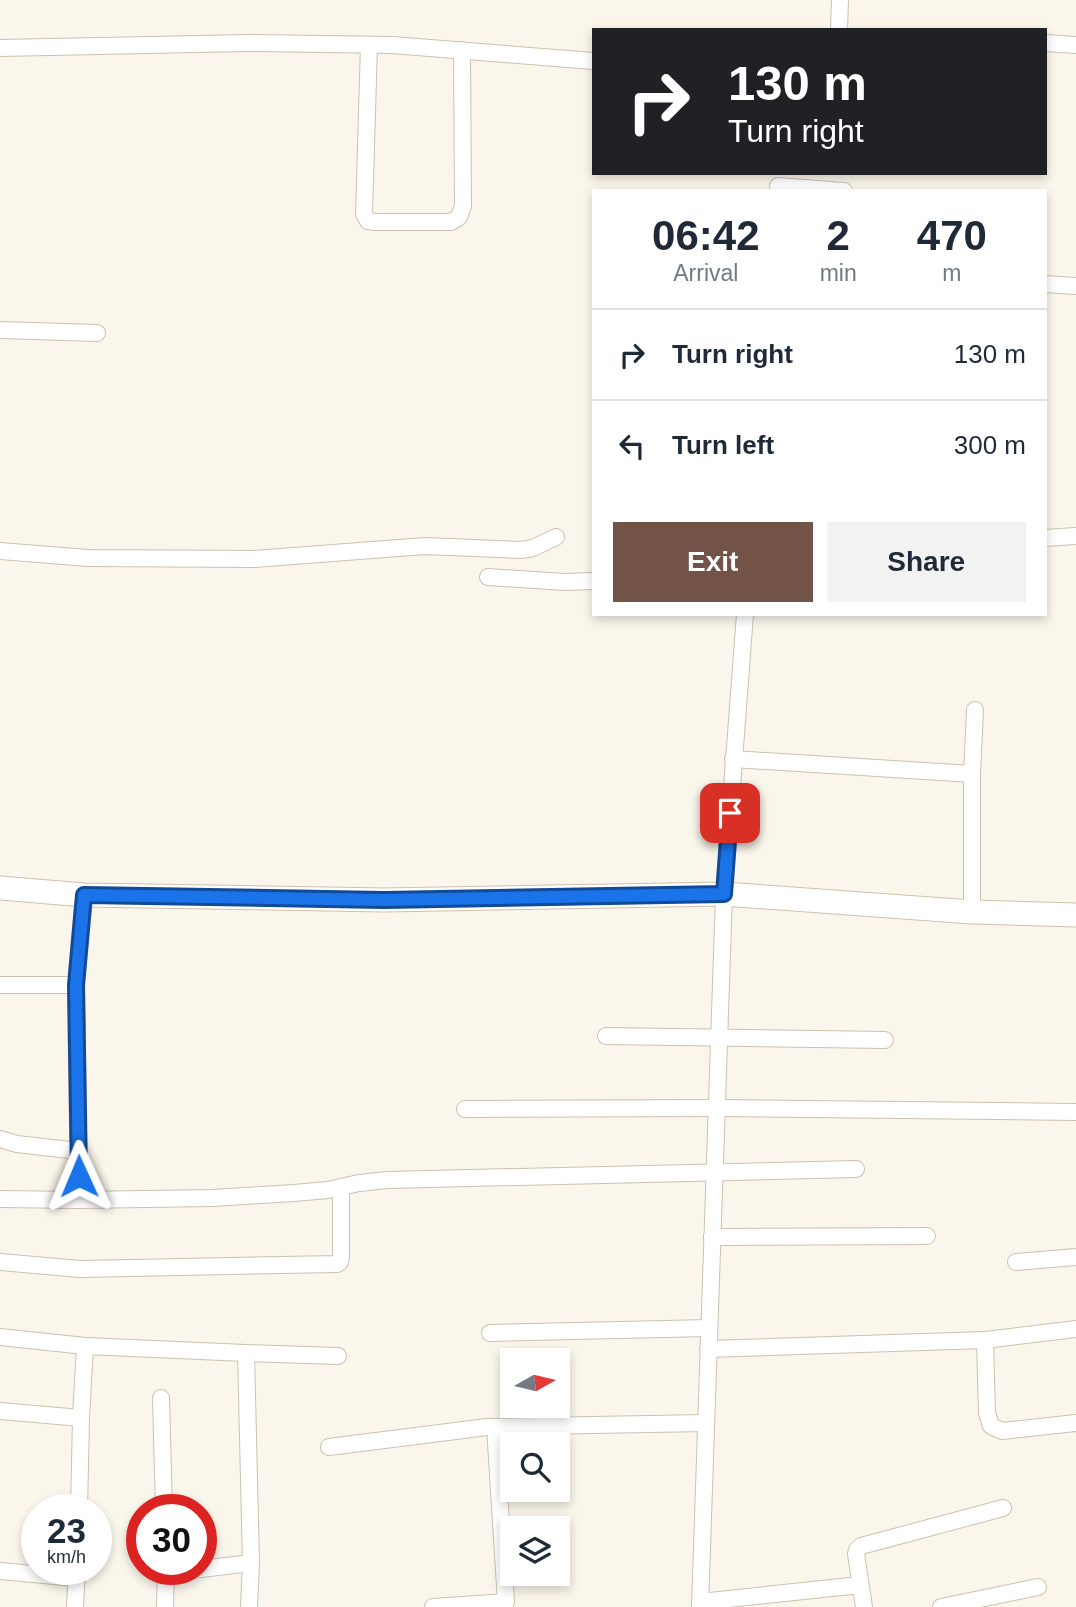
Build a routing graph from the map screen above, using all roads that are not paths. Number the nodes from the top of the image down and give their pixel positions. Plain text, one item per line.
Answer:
1 (840, 0) edge
2 (839, 28) edge
3 (1047, 43) edge
4 (369, 45) junction
5 (1076, 45) edge
6 (0, 48) edge
7 (462, 50) junction
8 (592, 61) edge
9 (778, 183) edge
10 (828, 189) edge
11 (1047, 284) edge
12 (1076, 286) edge
13 (0, 330) edge
14 (97, 333) dead end
15 (1076, 536) edge
16 (556, 537) dead end
17 (1047, 538) edge
18 (0, 551) edge
19 (488, 577) dead end
20 (592, 581) edge
21 (745, 616) edge
22 (975, 710) dead end
23 (733, 759) junction
24 (972, 774) junction
25 (0, 888) edge
26 (724, 894) junction
27 (84, 895) junction
28 (972, 912) junction
29 (1076, 915) edge
30 (0, 985) edge
31 (76, 985) junction
32 (606, 1036) dead end
33 (719, 1038) junction
34 (885, 1040) dead end
35 (717, 1108) junction
36 (465, 1109) dead end
37 (1076, 1112) edge
38 (0, 1139) edge
39 (78, 1151) junction
40 (856, 1169) dead end
41 (715, 1172) junction
42 (341, 1187) junction
43 (0, 1199) edge
44 (79, 1200) junction
45 (927, 1236) dead end
46 (712, 1237) junction
47 (1076, 1257) edge
48 (0, 1262) edge
49 (1016, 1262) dead end
50 (709, 1328) junction
51 (1076, 1329) edge
52 (490, 1333) dead end
53 (0, 1337) edge
54 (985, 1339) junction
55 (85, 1346) junction
56 (709, 1349) junction
57 (246, 1353) junction
58 (338, 1356) dead end
59 (161, 1398) dead end
60 (0, 1411) edge
61 (81, 1418) junction
62 (706, 1423) junction
63 (1076, 1423) edge
64 (495, 1427) junction
65 (329, 1447) dead end
66 (79, 1494) edge
67 (164, 1494) edge
68 (1003, 1508) dead end
69 (251, 1563) junction
70 (217, 1567) edge
71 (0, 1571) edge
72 (21, 1572) edge
73 (76, 1585) edge
74 (166, 1585) edge
75 (860, 1585) junction
76 (1038, 1587) dead end
77 (700, 1604) edge
78 (75, 1607) edge
79 (165, 1607) edge
80 (249, 1607) edge
81 (433, 1607) edge
82 (864, 1607) edge
83 (941, 1607) edge

1 - 2 street
3 - 5 street
4 - 6 street
4 - 7 street
4 - 7 street
7 - 8 street
9 - 10 street
11 - 12 street
13 - 14 street
15 - 17 street
16 - 18 street
19 - 20 street
21 - 23 street
22 - 24 street
23 - 24 street
23 - 26 street
24 - 28 street
25 - 27 main road
26 - 27 main road
26 - 28 main road
26 - 33 street
27 - 31 street
28 - 29 main road
30 - 31 street
31 - 39 street
32 - 33 street
33 - 34 street
33 - 35 street
35 - 36 street
35 - 37 street
35 - 41 street
38 - 39 street
39 - 44 street
40 - 41 street
41 - 42 street
41 - 46 street
42 - 44 street
42 - 48 street
43 - 44 street
45 - 46 street
46 - 50 street
47 - 49 street
50 - 52 street
50 - 56 street
51 - 54 street
53 - 55 street
54 - 56 street
54 - 63 street
55 - 57 street
55 - 61 street
56 - 62 street
57 - 58 street
57 - 69 street
59 - 67 street
60 - 61 street
61 - 66 street
62 - 64 street
62 - 77 street
64 - 65 street
64 - 81 street
68 - 75 street
69 - 70 street
69 - 80 street
71 - 72 street
73 - 78 street
74 - 79 street
75 - 77 street
75 - 82 street
76 - 83 street

